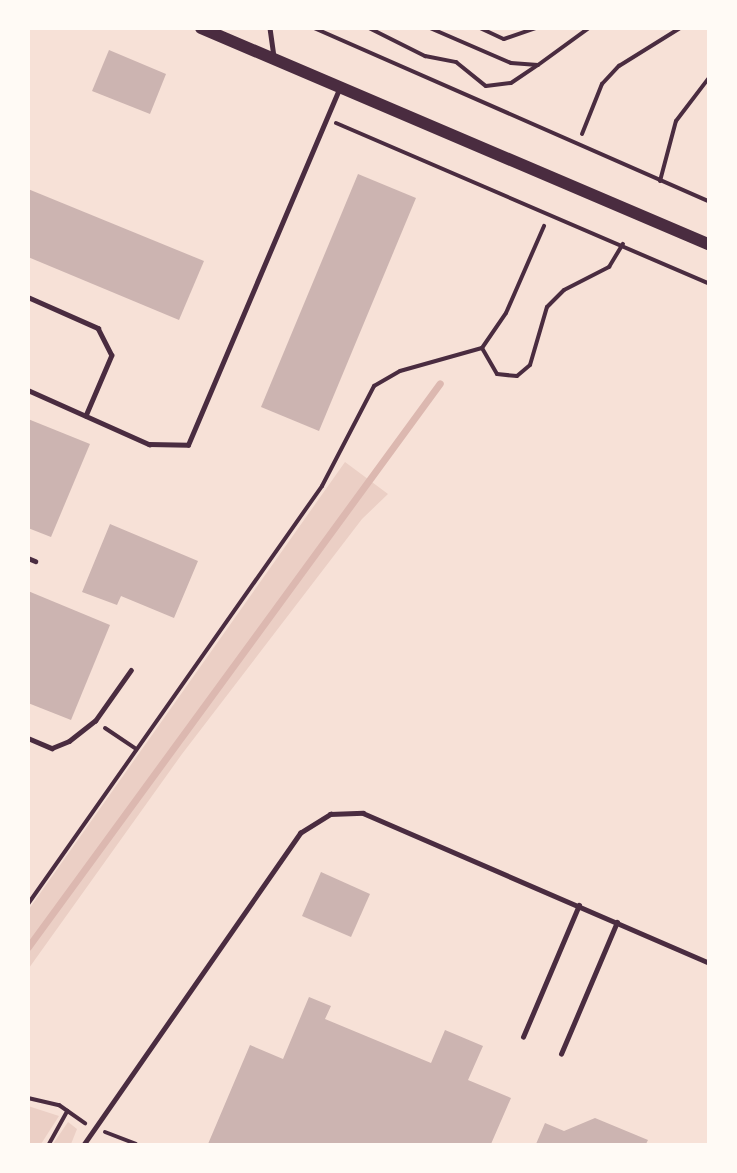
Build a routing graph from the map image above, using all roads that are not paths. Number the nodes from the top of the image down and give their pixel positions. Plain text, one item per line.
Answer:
1 (201, 28) edge
2 (270, 28) edge
3 (229, 34) edge
4 (274, 60) junction
5 (339, 89) junction
6 (708, 244) edge
7 (28, 297) edge
8 (28, 390) edge
9 (86, 416) junction
10 (28, 558) edge
11 (35, 561) dead end
12 (131, 670) dead end
13 (28, 738) edge
14 (579, 905) junction
15 (617, 922) junction
16 (708, 962) edge
17 (523, 1037) dead end
18 (561, 1054) dead end
19 (84, 1144) edge

1 - 3 main road
2 - 4 lane
3 - 4 main road
4 - 5 main road
5 - 6 main road
5 - 9 lane
7 - 9 lane
8 - 9 lane
10 - 11 lane
12 - 13 lane
14 - 15 lane
14 - 17 lane
14 - 19 lane
15 - 16 lane
15 - 18 lane

